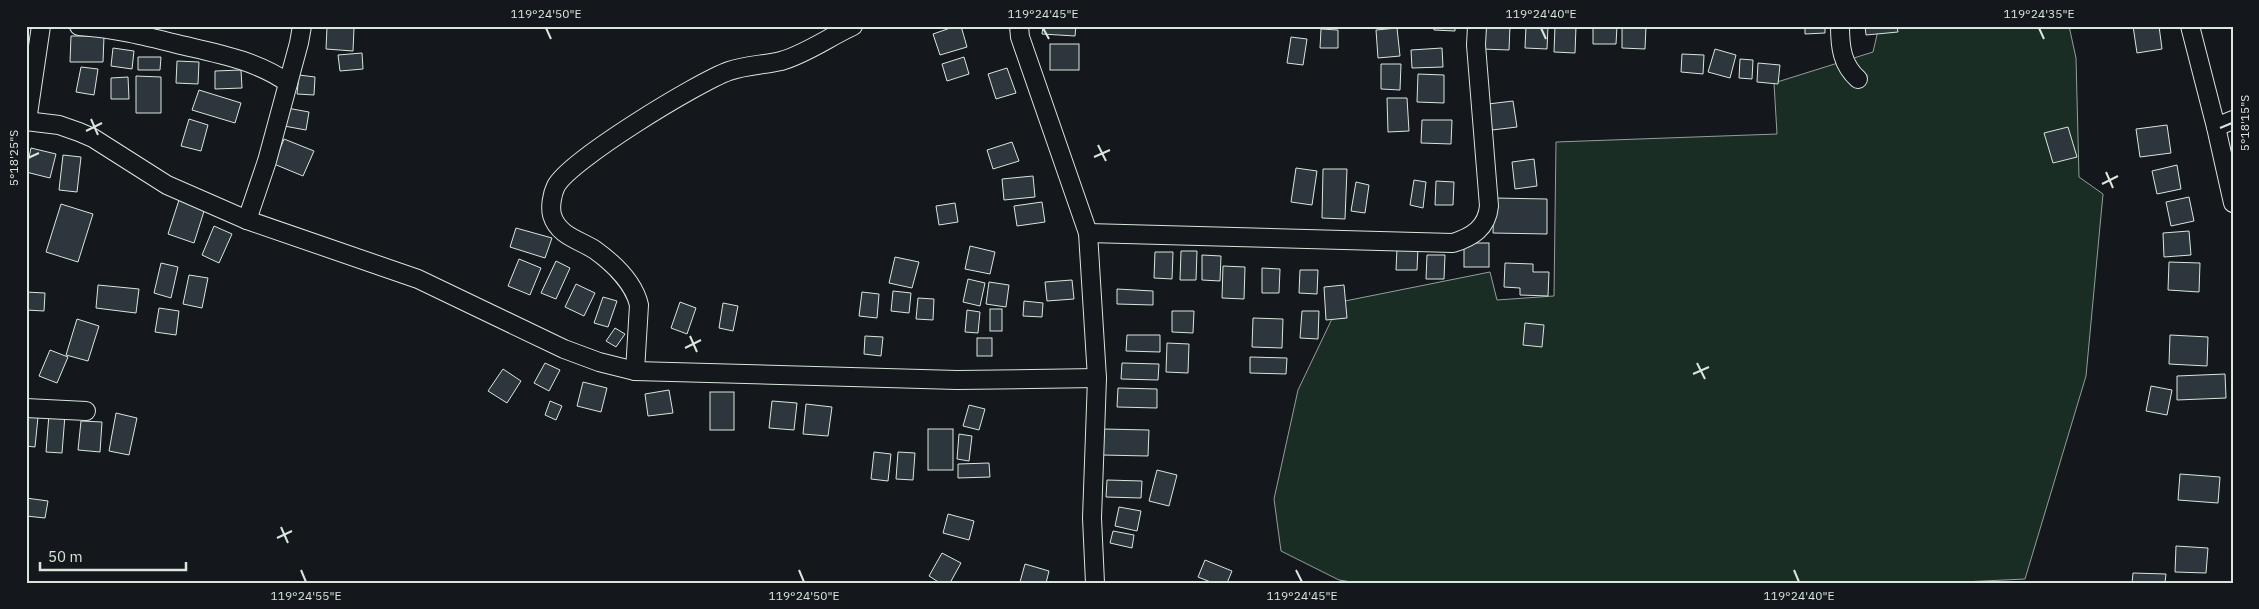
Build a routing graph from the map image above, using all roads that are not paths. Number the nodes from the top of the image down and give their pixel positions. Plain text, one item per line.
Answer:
1 (41, 26) edge
2 (79, 26) edge
3 (302, 26) edge
4 (853, 26) edge
5 (1019, 26) edge
6 (1477, 26) edge
7 (1840, 26) edge
8 (2190, 26) edge
9 (1858, 79) dead end
10 (288, 83) junction
11 (2233, 120) edge
12 (27, 121) edge
13 (2216, 127) junction
14 (2233, 203) edge
15 (247, 220) junction
16 (1088, 233) junction
17 (635, 371) junction
18 (1097, 378) junction
19 (26, 408) edge
20 (86, 411) dead end
21 (1094, 583) edge

1 - 12 street
2 - 10 street
3 - 10 street
4 - 17 street
5 - 16 street
6 - 16 street
7 - 9 street
8 - 13 street
10 - 15 street
11 - 13 street
12 - 15 street
13 - 14 street
15 - 17 street
16 - 18 street
17 - 18 street
18 - 21 street
19 - 20 street

